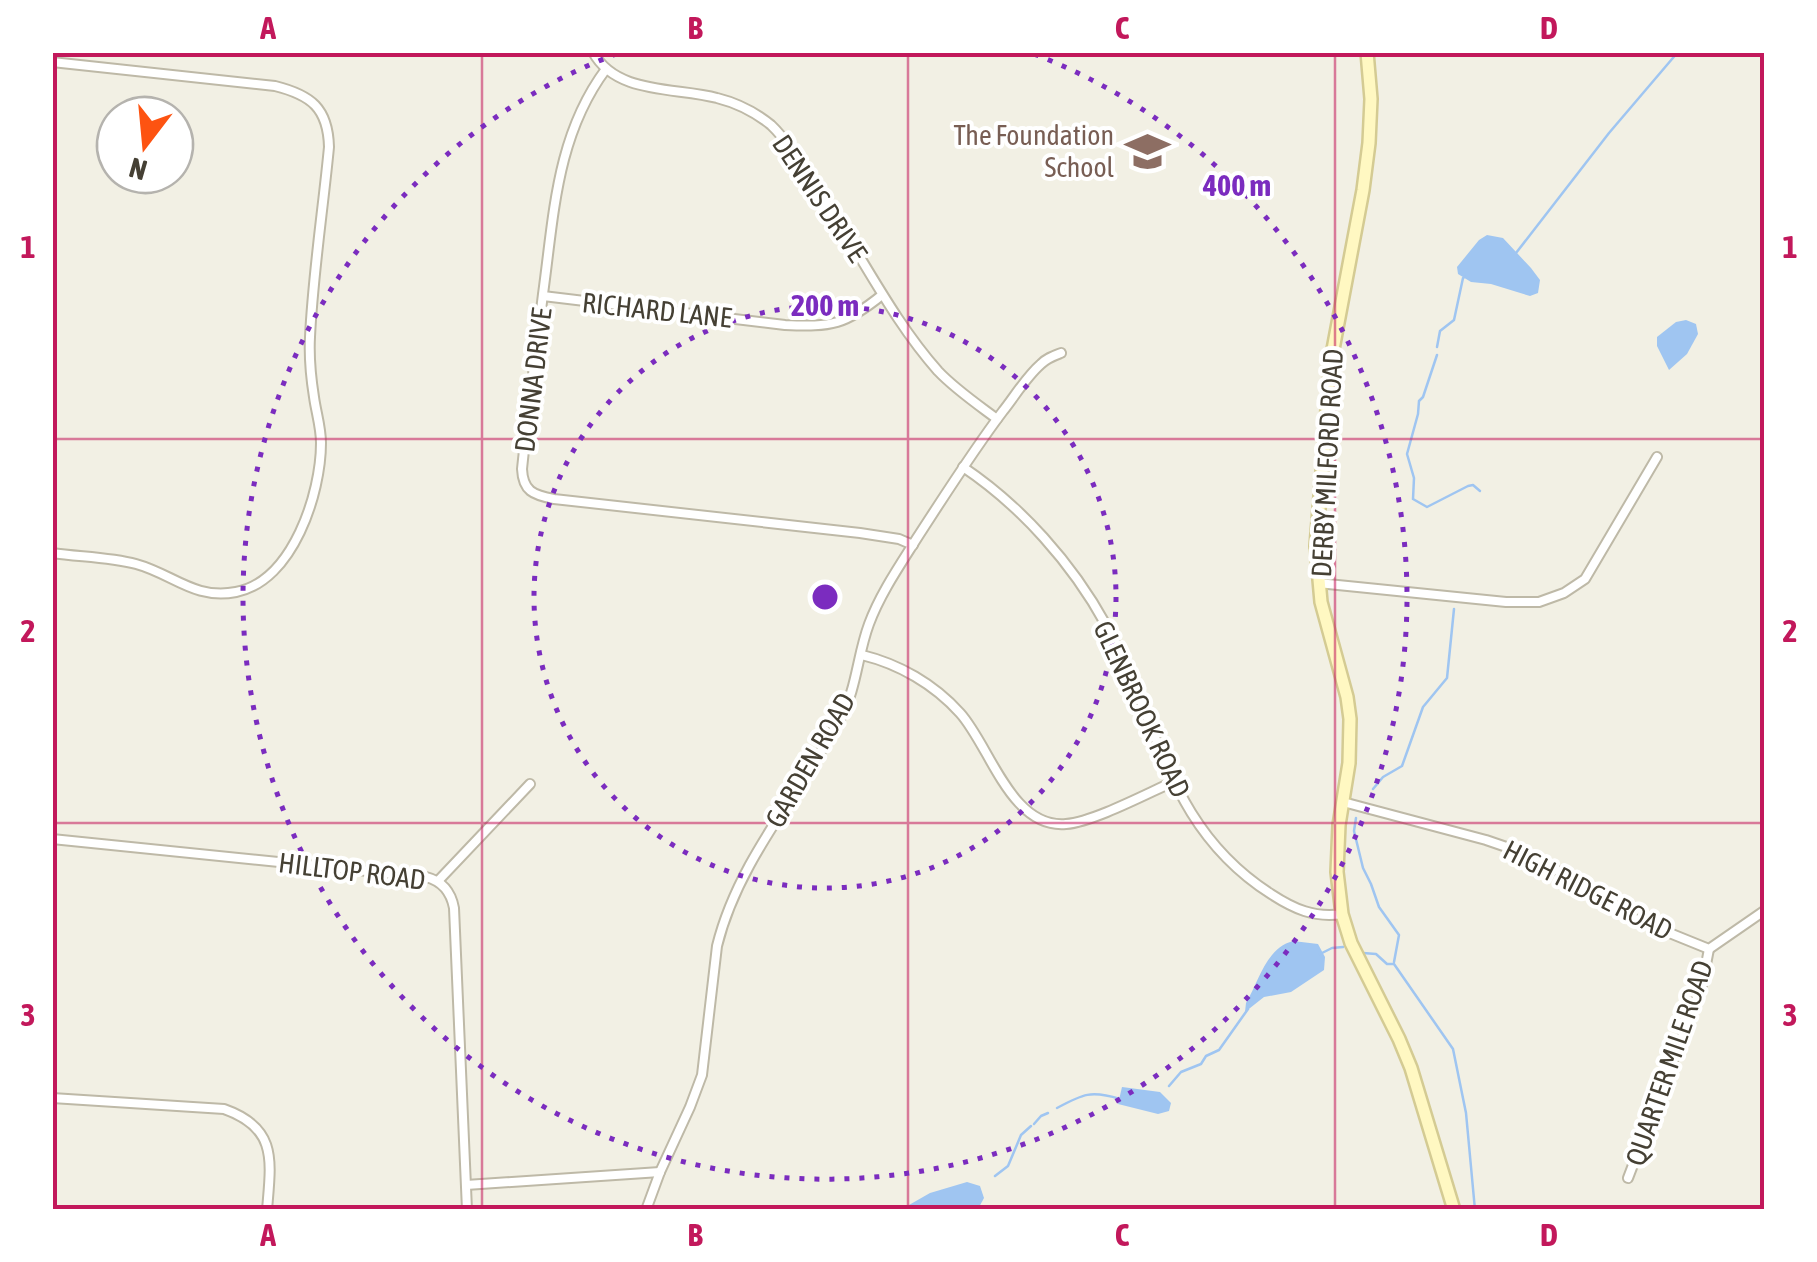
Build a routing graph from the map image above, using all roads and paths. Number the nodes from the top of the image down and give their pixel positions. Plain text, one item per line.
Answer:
1 (593, 52) edge
2 (1367, 52) edge
3 (52, 62) edge
4 (606, 69) junction
5 (882, 295) junction
6 (543, 296) junction
7 (1061, 353) dead end
8 (997, 419) junction
9 (1658, 457) dead end
10 (964, 466) junction
11 (913, 545) junction
12 (52, 554) edge
13 (1318, 583) junction
14 (862, 655) junction
15 (1173, 782) junction
16 (530, 784) dead end
17 (1342, 802) junction
18 (52, 839) edge
19 (438, 881) junction
20 (1764, 911) edge
21 (1342, 914) junction
22 (1709, 949) junction
23 (52, 1098) edge
24 (660, 1172) junction
25 (1628, 1178) dead end
26 (466, 1184) junction
27 (267, 1210) edge
28 (467, 1210) edge
29 (646, 1210) edge
30 (1454, 1210) edge

1 - 4 street
2 - 13 main road, DERBY MILFORD ROAD
3 - 12 street
4 - 5 street, DENNIS DRIVE
4 - 6 street, DONNA DRIVE
5 - 6 street, RICHARD LANE
5 - 8 street, DENNIS DRIVE
6 - 11 street, DONNA DRIVE
7 - 8 street, GARDEN ROAD
8 - 10 street, GARDEN ROAD
9 - 13 street
10 - 11 street, GARDEN ROAD
10 - 15 street, GLENBROOK ROAD
11 - 14 street, GARDEN ROAD
13 - 17 main road, DERBY MILFORD ROAD
14 - 15 street
14 - 24 street, GARDEN ROAD
15 - 21 street, GLENBROOK ROAD
16 - 19 street
17 - 21 main road, DERBY MILFORD ROAD
17 - 22 street, HIGH RIDGE ROAD
18 - 19 street, HILLTOP ROAD
19 - 26 street, HILLTOP ROAD
20 - 22 street
21 - 30 main road, DERBY MILFORD ROAD
22 - 25 street, QUARTER MILE ROAD
23 - 27 street
24 - 26 street
24 - 29 street, GARDEN ROAD
26 - 28 street, HILLTOP ROAD

